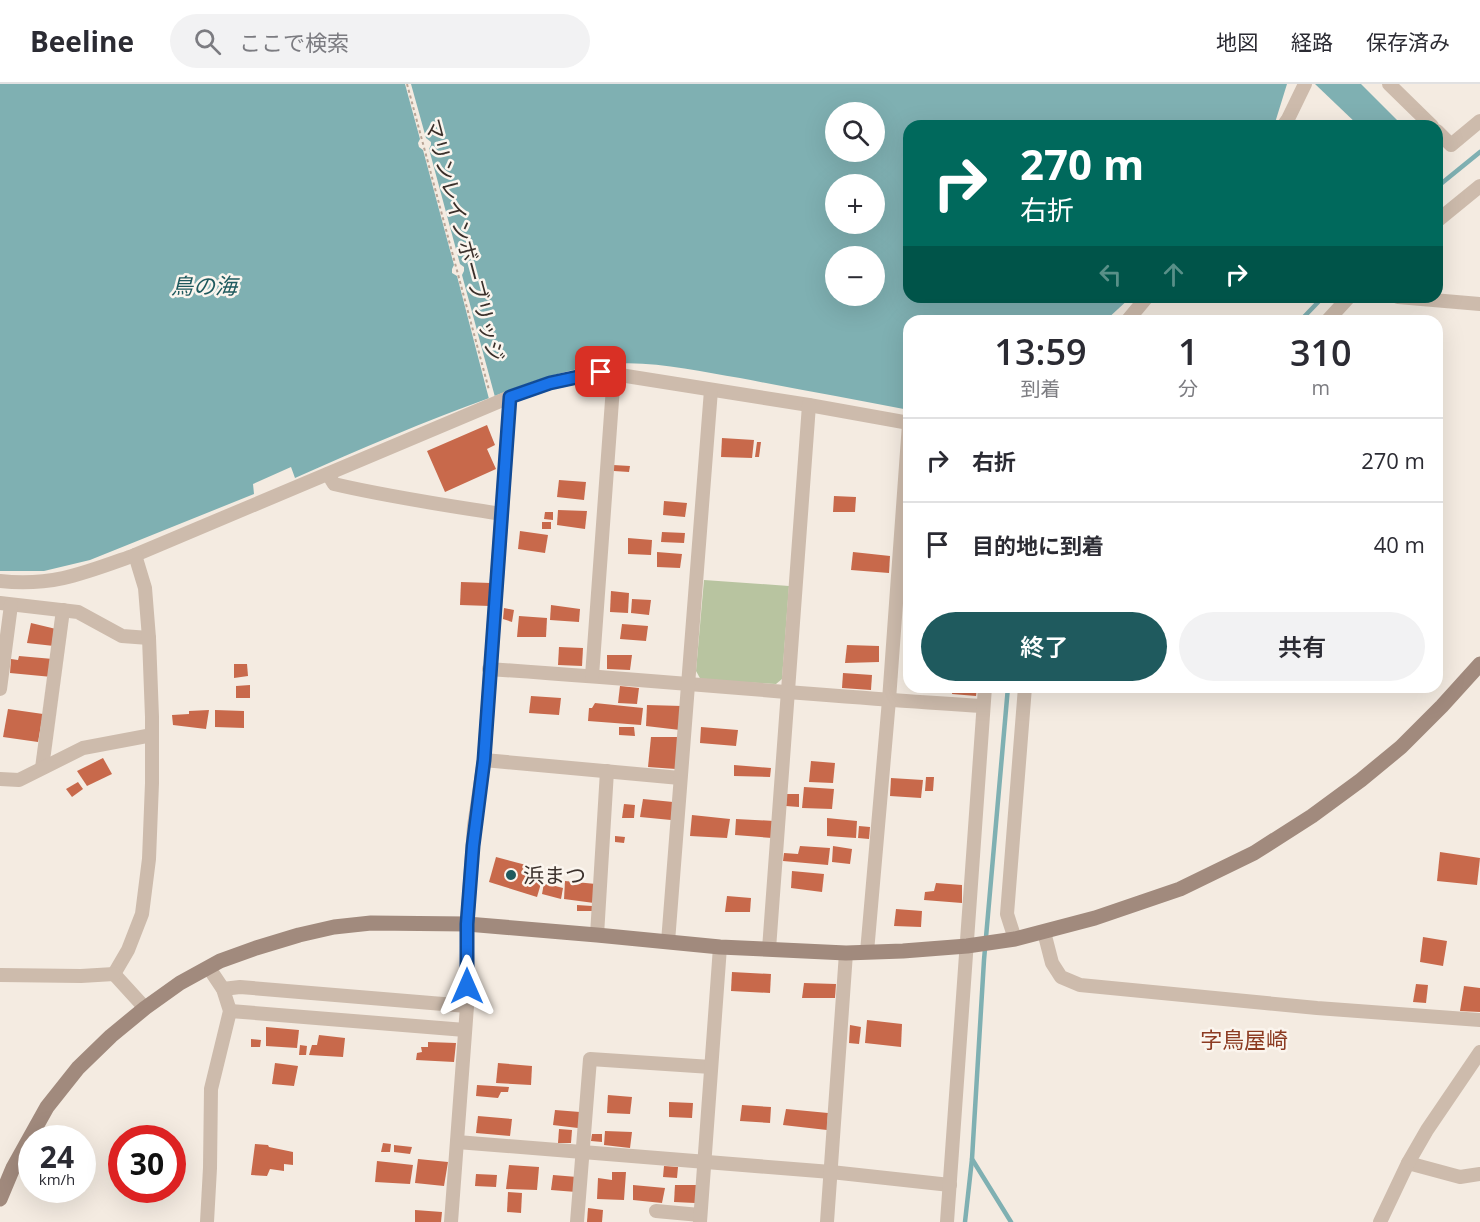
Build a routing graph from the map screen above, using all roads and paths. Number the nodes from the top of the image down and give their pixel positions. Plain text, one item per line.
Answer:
1 (407, 84) edge
2 (1305, 84) edge
3 (1389, 84) edge
4 (1287, 120) edge
5 (1426, 120) edge
6 (1480, 121) edge
7 (1443, 137) edge
8 (1480, 186) edge
9 (1443, 216) edge
10 (1443, 301) edge
11 (1142, 303) edge
12 (1344, 303) edge
13 (1480, 304) edge
14 (1132, 315) edge
15 (1332, 315) edge
16 (614, 373) junction
17 (711, 390) junction
18 (510, 397) junction
19 (493, 404) junction
20 (809, 405) junction
21 (903, 423) edge
22 (328, 474) junction
23 (903, 507) edge
24 (501, 514) junction
25 (135, 555) junction
26 (0, 581) edge
27 (6, 604) edge
28 (63, 610) junction
29 (149, 638) junction
30 (1480, 664) edge
31 (489, 669) junction
32 (592, 676) junction
33 (688, 684) junction
34 (0, 689) edge
35 (789, 692) junction
36 (984, 693) edge
37 (1025, 693) edge
38 (889, 700) junction
39 (982, 706) junction
40 (152, 735) junction
41 (484, 760) junction
42 (42, 768) junction
43 (607, 771) junction
44 (680, 778) junction
45 (0, 779) edge
46 (467, 924) junction
47 (1044, 932) junction
48 (597, 934) junction
49 (1008, 940) junction
50 (668, 942) junction
51 (972, 945) junction
52 (720, 947) junction
53 (769, 949) junction
54 (867, 952) junction
55 (846, 953) junction
56 (209, 968) junction
57 (114, 974) junction
58 (0, 975) edge
59 (223, 989) junction
60 (467, 1006) junction
61 (145, 1008) junction
62 (230, 1011) junction
63 (1480, 1020) edge
64 (465, 1030) junction
65 (1480, 1052) edge
66 (711, 1067) junction
67 (457, 1142) junction
68 (582, 1152) junction
69 (704, 1162) junction
70 (1408, 1163) junction
71 (831, 1172) junction
72 (1480, 1174) edge
73 (950, 1185) junction
74 (0, 1199) edge
75 (656, 1211) dead end
76 (700, 1219) edge
77 (207, 1222) edge
78 (451, 1222) edge
79 (577, 1222) edge
80 (827, 1222) edge
81 (947, 1222) edge
82 (1380, 1222) edge

1 - 19 path, マリンレインボーブリッジ
2 - 4 street
3 - 5 street
6 - 7 street
8 - 9 street
10 - 13 street
11 - 14 street
12 - 15 street
16 - 17 street
16 - 18 street
16 - 32 street
17 - 20 street
17 - 33 street
18 - 19 street
18 - 24 street
19 - 22 street
20 - 21 street
20 - 35 street
22 - 24 street
22 - 25 street
23 - 38 street
24 - 31 street
25 - 26 street
25 - 29 street
27 - 28 street
27 - 34 street
28 - 29 street
28 - 42 street
29 - 40 street
30 - 47 street
31 - 32 street
31 - 41 street
32 - 33 street
33 - 35 street
33 - 44 street
35 - 38 street
35 - 53 street
36 - 39 street
37 - 49 street
38 - 39 street
38 - 54 street
39 - 51 street
40 - 42 street
40 - 57 street
41 - 43 street
41 - 46 street
42 - 45 street
43 - 44 street
43 - 48 street
44 - 50 street
46 - 48 street
46 - 56 street
46 - 60 street
47 - 49 street
47 - 63 street
48 - 50 street
49 - 51 street
50 - 52 street
51 - 54 street
51 - 73 street
52 - 53 street
52 - 66 street
53 - 55 street
54 - 55 street
55 - 71 street
56 - 59 street
56 - 61 street
57 - 58 street
57 - 61 street
59 - 60 street
59 - 62 street
60 - 64 street
61 - 74 street
62 - 64 street
62 - 77 street
64 - 67 street
65 - 70 street
66 - 68 street
66 - 69 street
67 - 68 street
67 - 78 street
68 - 69 street
68 - 79 street
69 - 71 street
69 - 76 street
70 - 72 street
70 - 82 street
71 - 73 street
71 - 80 street
73 - 81 street
75 - 76 street

